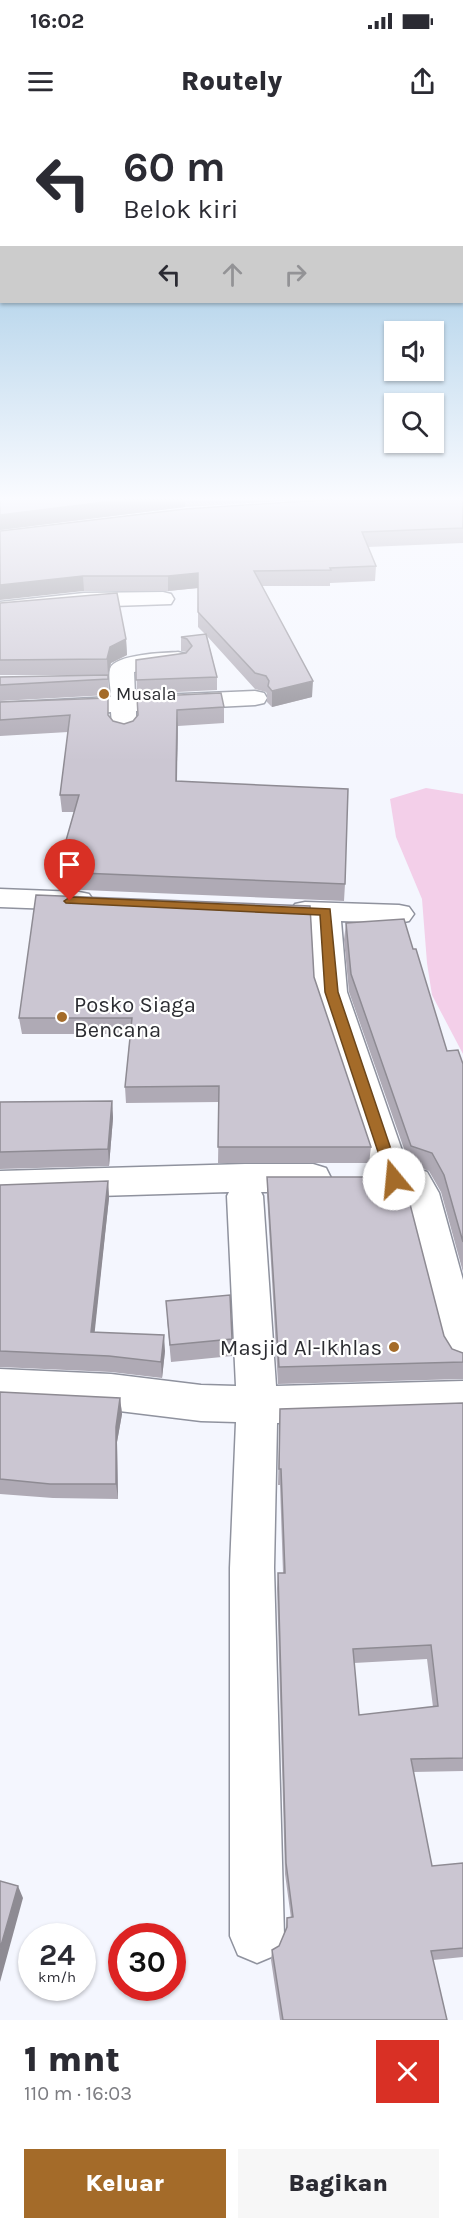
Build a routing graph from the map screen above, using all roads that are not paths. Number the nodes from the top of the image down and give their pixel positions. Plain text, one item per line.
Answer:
1 (163, 599) dead end
2 (0, 609) edge
3 (178, 659) edge
4 (72, 684) edge
5 (123, 693) junction
6 (255, 698) dead end
7 (0, 710) edge
8 (124, 730) edge
9 (0, 898) edge
10 (105, 902) edge
11 (279, 909) edge
12 (325, 911) junction
13 (399, 914) dead end
14 (394, 1179) junction
15 (0, 1185) edge
16 (245, 1196) dead end
17 (463, 1352) edge
18 (0, 1387) edge
19 (463, 1399) edge
20 (257, 1405) junction
21 (257, 1936) dead end

1 - 2 street
3 - 5 street
4 - 5 street
5 - 6 street
5 - 7 street
5 - 8 street
9 - 10 street
11 - 12 street
12 - 13 street
12 - 14 street
14 - 15 street
14 - 17 street
16 - 20 street
18 - 20 street
19 - 20 street
20 - 21 street

